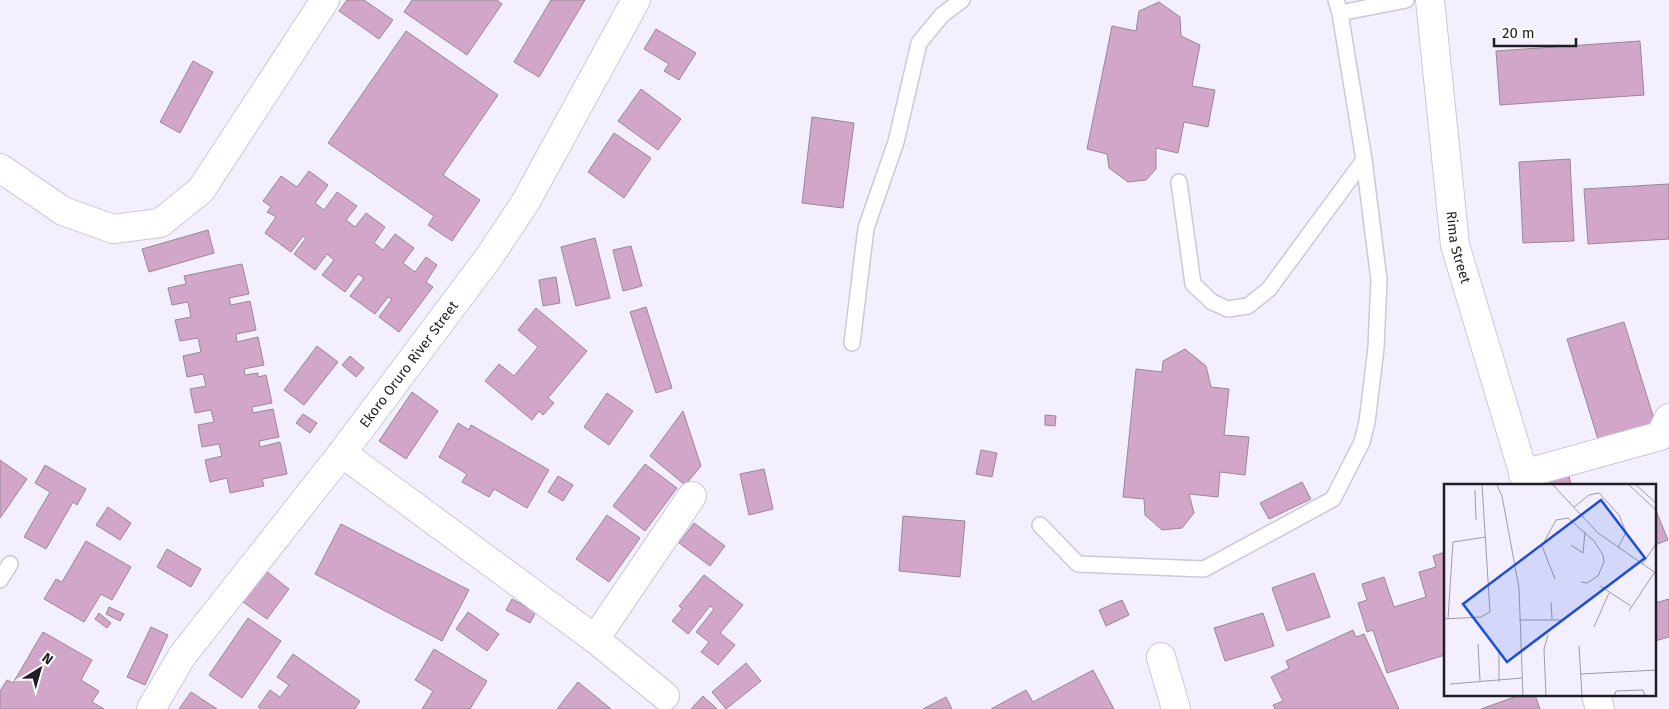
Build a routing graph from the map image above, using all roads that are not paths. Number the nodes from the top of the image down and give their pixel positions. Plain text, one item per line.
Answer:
1 (325, 0) edge
2 (636, 0) edge
3 (962, 0) edge
4 (1406, 0) edge
5 (1430, 0) edge
6 (1338, 6) edge
7 (1364, 160) junction
8 (0, 168) edge
9 (1179, 182) dead end
10 (852, 343) dead end
11 (1669, 418) edge
12 (342, 453) junction
13 (1525, 480) edge
14 (692, 496) dead end
15 (1040, 525) dead end
16 (10, 564) dead end
17 (0, 580) edge
18 (595, 639) junction
19 (1161, 657) dead end
20 (665, 696) dead end
21 (1596, 696) edge
22 (152, 709) edge
23 (1176, 709) edge
24 (1600, 709) edge

1 - 8 street
2 - 12 street, Ekoro Oruro River Street
3 - 10 lane
4 - 6 lane
5 - 13 street, Rima Street
6 - 7 lane
7 - 9 lane
7 - 15 lane
11 - 13 street
12 - 18 street
12 - 22 street, Ekoro Oruro River Street
14 - 18 street
16 - 17 lane
18 - 20 street
19 - 23 street
21 - 24 street

